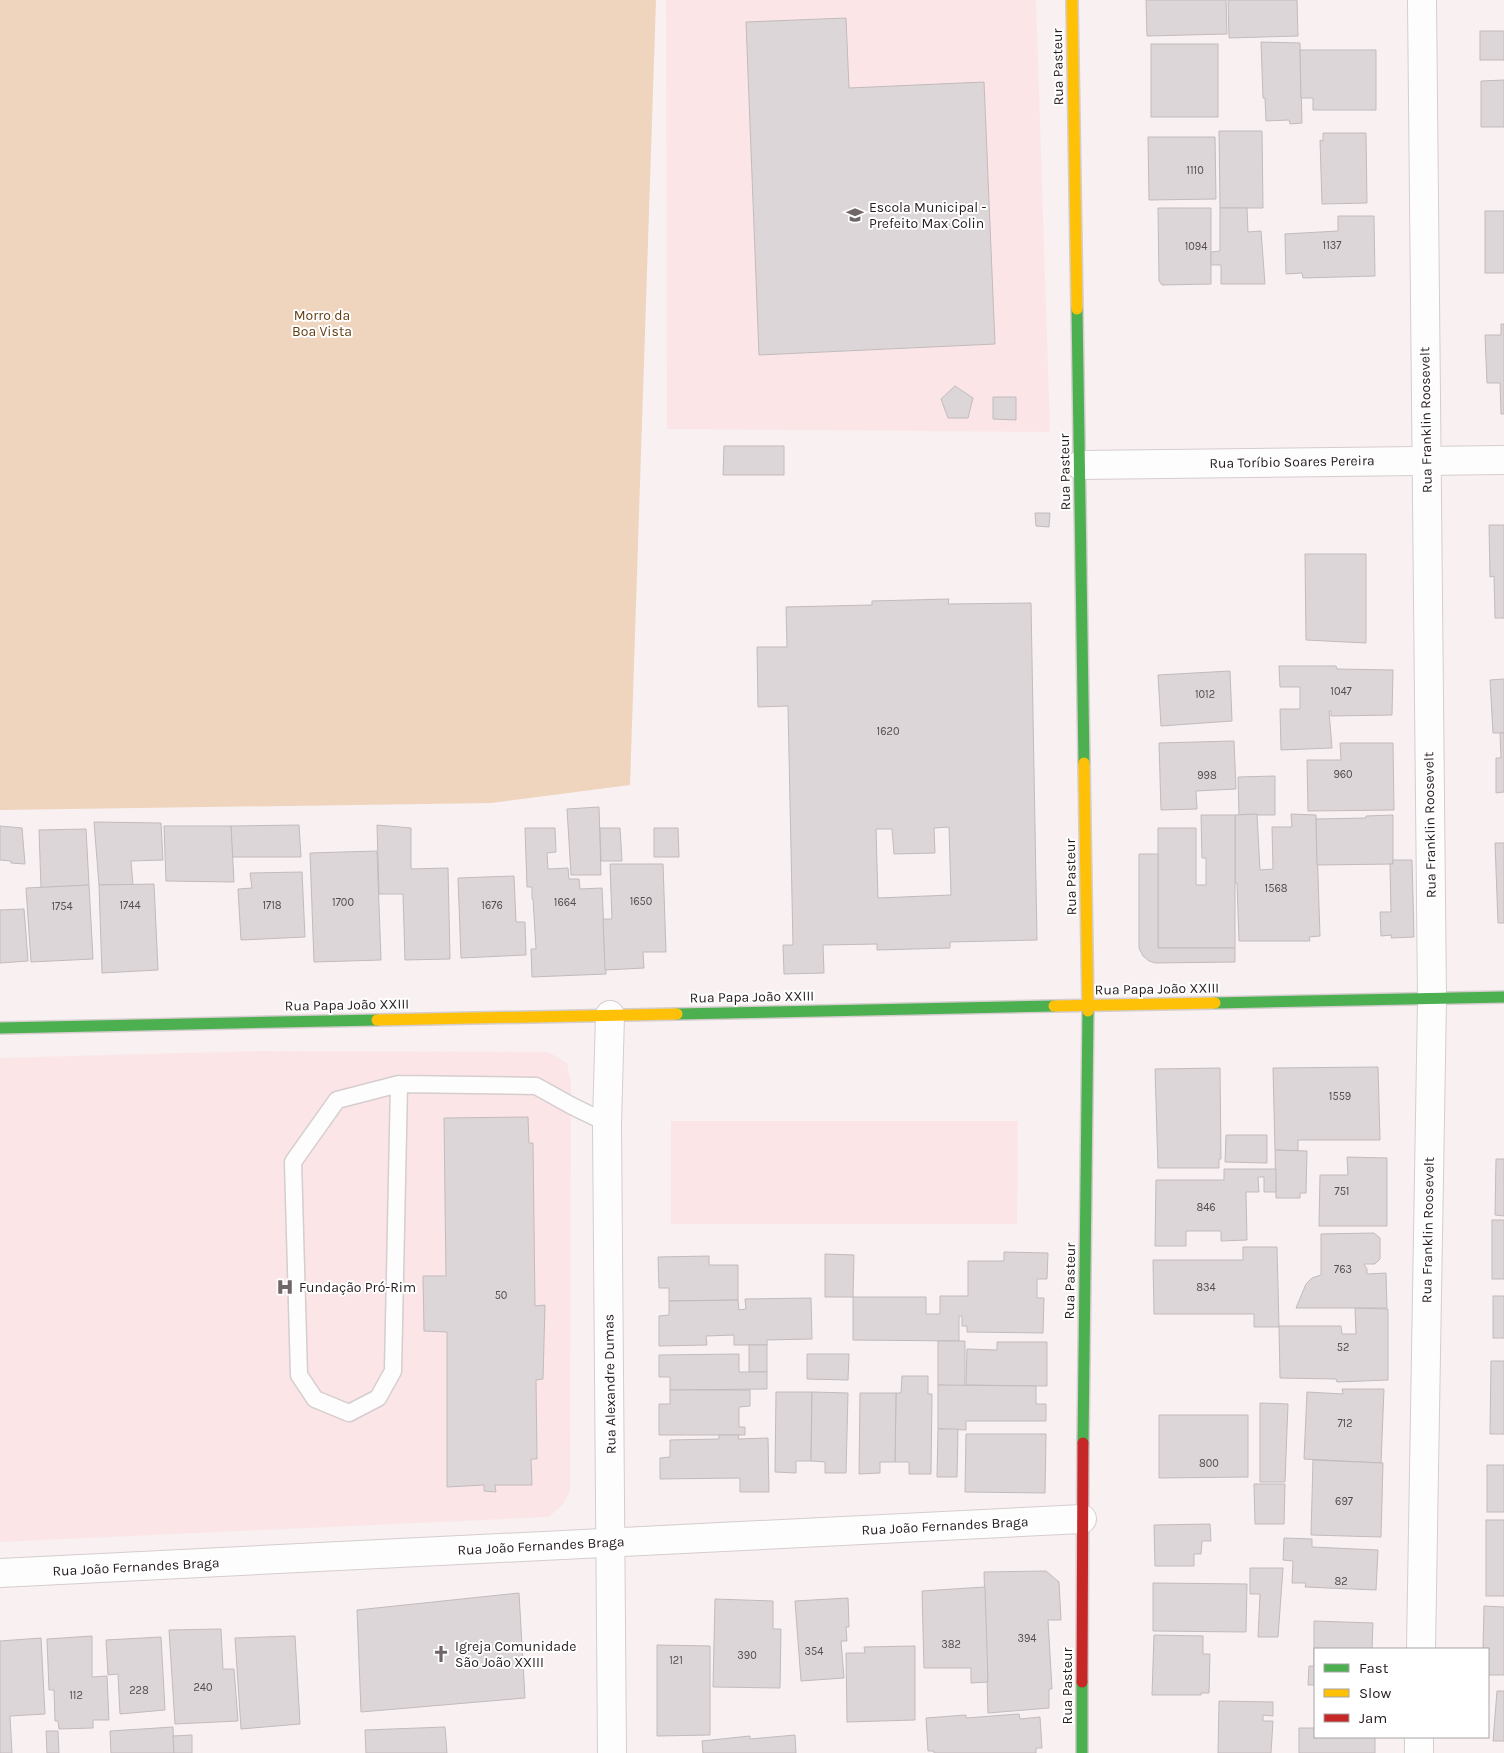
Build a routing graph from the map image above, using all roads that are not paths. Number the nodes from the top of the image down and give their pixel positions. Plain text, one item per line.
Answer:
1 (1072, 0) edge
2 (1422, 0) edge
3 (1504, 460) edge
4 (1426, 461) junction
5 (1080, 464) junction
6 (1504, 997) edge
7 (1432, 999) junction
8 (1088, 1006) junction
9 (610, 1015) junction
10 (0, 1028) edge
11 (399, 1084) junction
12 (608, 1123) junction
13 (1082, 1519) junction
14 (611, 1543) junction
15 (0, 1574) edge
16 (1421, 1648) edge
17 (1419, 1738) edge
18 (612, 1753) edge
19 (1082, 1753) edge
20 (1419, 1753) edge

1 - 5 street, Rua Pasteur
2 - 4 street, Rua Franklin Roosevelt
3 - 4 street, Rua Toríbio Soares Pereira
4 - 5 street, Rua Toríbio Soares Pereira
4 - 7 street, Rua Franklin Roosevelt
5 - 8 street, Rua Pasteur
6 - 7 street, Rua Papa João XXIII
7 - 8 street, Rua Papa João XXIII
7 - 16 street, Rua Franklin Roosevelt
8 - 9 street, Rua Papa João XXIII
8 - 13 street, Rua Pasteur
9 - 10 street, Rua Papa João XXIII
9 - 12 street, Rua Alexandre Dumas
11 - 11 lane
11 - 12 lane
12 - 14 street, Rua Alexandre Dumas
13 - 14 street, Rua João Fernandes Braga
13 - 19 street, Rua Pasteur
14 - 15 street, Rua João Fernandes Braga
14 - 18 street, Rua Alexandre Dumas
17 - 20 street

